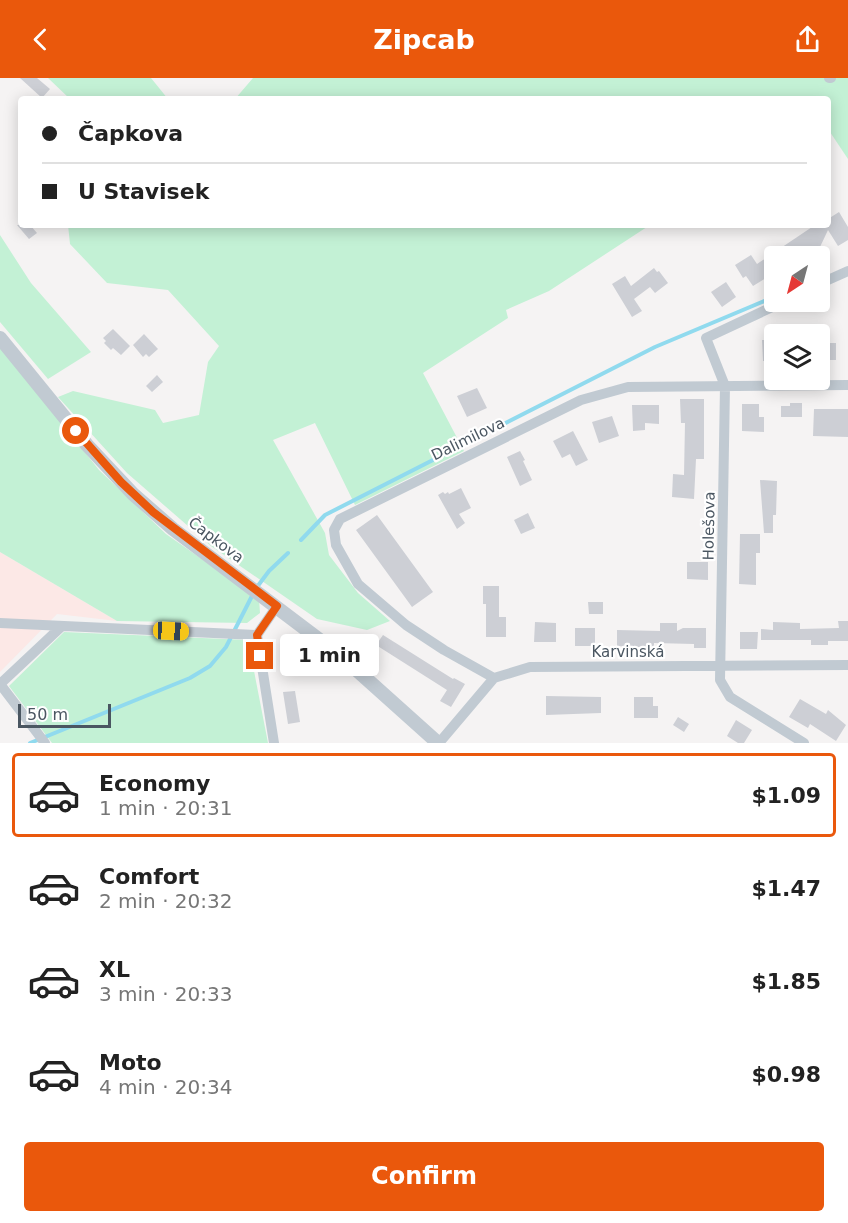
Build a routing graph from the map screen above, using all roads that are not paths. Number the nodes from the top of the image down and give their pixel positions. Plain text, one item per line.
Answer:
1 (848, 271) edge
2 (830, 279) edge
3 (764, 311) edge
4 (0, 338) edge
5 (848, 385) edge
6 (725, 386) junction
7 (277, 606) junction
8 (0, 623) edge
9 (62, 626) junction
10 (257, 635) junction
11 (848, 665) edge
12 (722, 667) junction
13 (494, 678) junction
14 (45, 743) edge
15 (274, 743) edge
16 (438, 743) edge
17 (804, 743) edge

1 - 2 street
3 - 6 street
4 - 7 street, Čapkova
5 - 6 street, Dalimilova
6 - 12 street, Holešova
6 - 13 street, Dalimilova
7 - 10 street
7 - 16 street, Čapkova
8 - 9 street
9 - 10 street
9 - 14 street
10 - 15 street
11 - 12 street, Karvinská
12 - 13 street, Karvinská
12 - 17 street, Holešova
13 - 16 street

